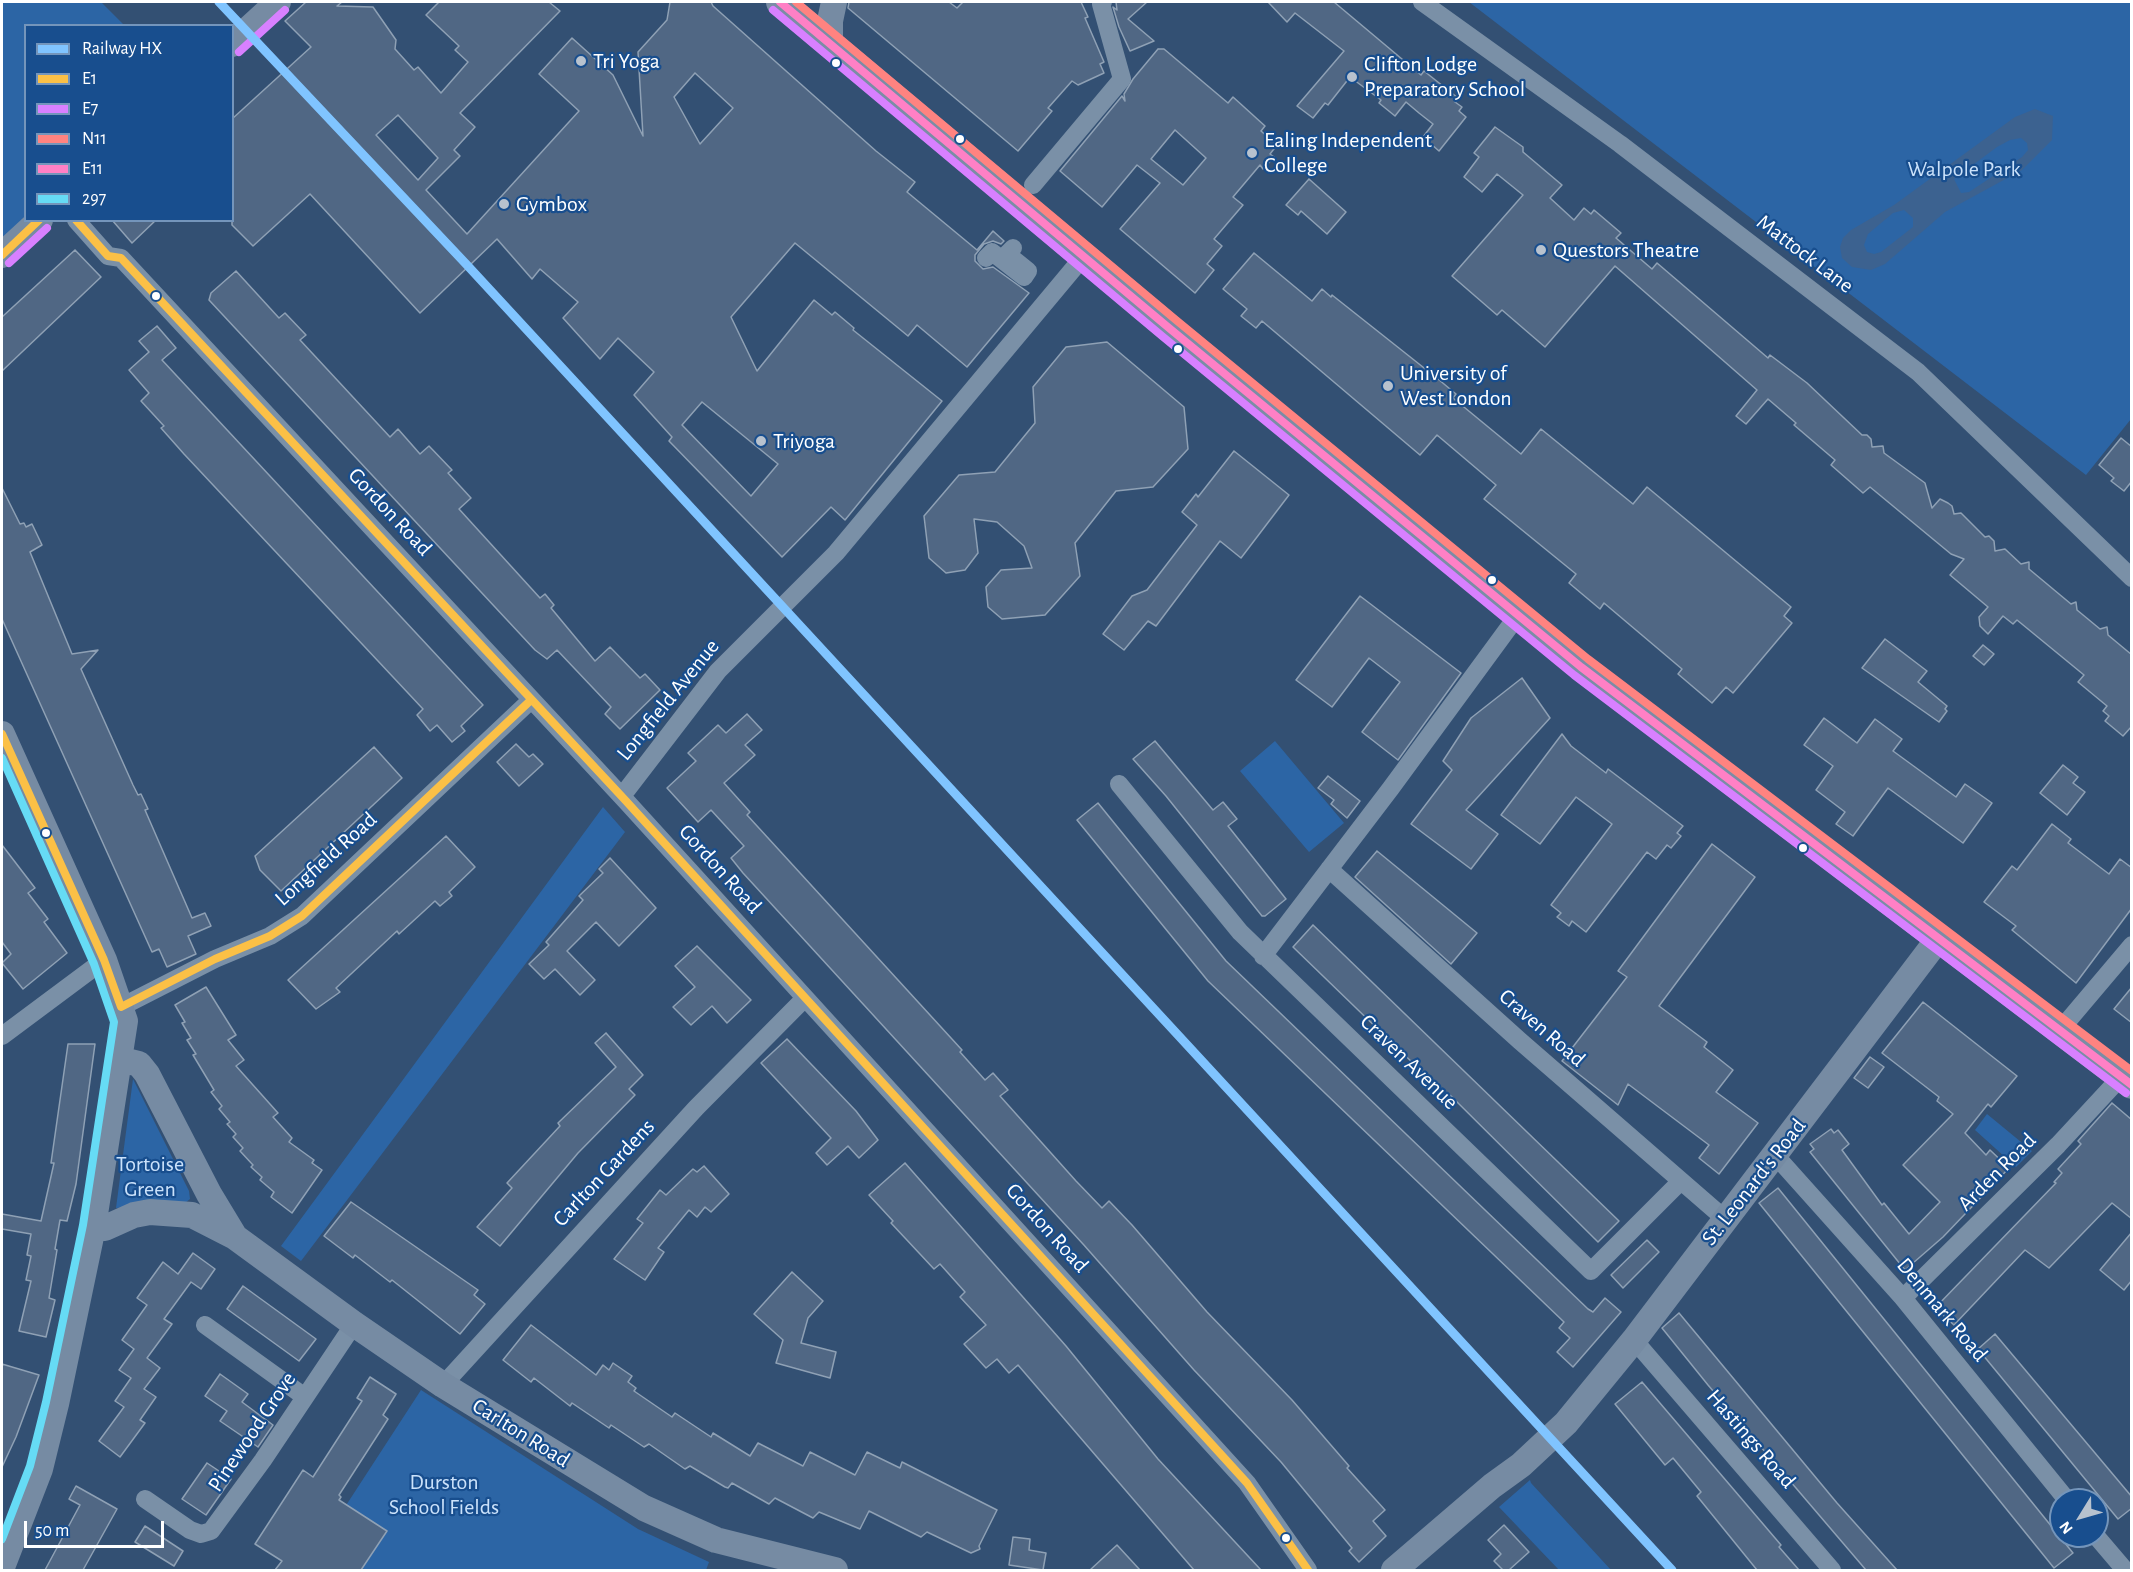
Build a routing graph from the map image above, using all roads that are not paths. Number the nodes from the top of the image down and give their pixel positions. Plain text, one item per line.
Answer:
1 (834, 2) edge
2 (1101, 2) edge
3 (1422, 2) edge
4 (788, 3) edge
5 (274, 6) edge
6 (234, 42) edge
7 (830, 45) junction
8 (1033, 185) dead end
9 (38, 222) edge
10 (78, 222) edge
11 (1013, 248) dead end
12 (2, 255) edge
13 (1084, 256) junction
14 (986, 258) dead end
15 (2132, 578) edge
16 (1518, 615) junction
17 (531, 700) junction
18 (2, 734) edge
19 (1119, 784) dead end
20 (622, 796) junction
21 (1329, 869) junction
22 (1939, 938) junction
23 (2132, 945) edge
24 (1263, 956) junction
25 (104, 960) junction
26 (805, 998) junction
27 (121, 1007) junction
28 (2061, 1029) junction
29 (2, 1036) edge
30 (119, 1059) junction
31 (2126, 1081) edge
32 (1775, 1155) junction
33 (1681, 1181) junction
34 (209, 1194) junction
35 (192, 1215) junction
36 (1725, 1219) junction
37 (93, 1227) junction
38 (235, 1237) junction
39 (1903, 1298) junction
40 (354, 1324) junction
41 (205, 1325) dead end
42 (1634, 1340) junction
43 (443, 1385) junction
44 (305, 1397) junction
45 (2057, 1488) edge
46 (145, 1499) dead end
47 (2106, 1548) edge
48 (2, 1567) edge
49 (835, 1570) edge
50 (1308, 1570) edge
51 (1394, 1570) edge
52 (1832, 1570) edge
53 (2125, 1570) edge

1 - 7 street
2 - 8 street
3 - 15 street, Mattock Lane
4 - 7 main road
5 - 6 street
7 - 13 main road
9 - 12 street
10 - 17 street, Gordon Road
11 - 14 street
13 - 16 main road
13 - 20 street, Longfield Avenue
16 - 21 street
16 - 22 main road
17 - 20 street, Gordon Road
17 - 27 street, Longfield Road
18 - 25 street
19 - 24 street, Craven Avenue
20 - 26 street, Gordon Road
21 - 24 street
21 - 33 street, Craven Road
22 - 28 main road
22 - 32 street, St. Leonard's Road
23 - 28 street
24 - 33 street, Craven Avenue
25 - 27 street
25 - 29 street
26 - 43 street, Carlton Gardens
26 - 50 street, Gordon Road
27 - 30 street
28 - 31 main road
30 - 34 street, Carlton Road
30 - 37 street
31 - 39 street, Arden Road
32 - 36 street, St. Leonard's Road
32 - 39 street, Denmark Road
33 - 36 street, Craven Road
34 - 35 street
34 - 38 street, Carlton Road
35 - 37 street, Carlton Road
35 - 38 street, Carlton Road
36 - 42 street, St. Leonard's Road
37 - 48 street
38 - 40 street, Carlton Road
39 - 45 street, Denmark Road
40 - 43 street, Carlton Road
40 - 44 street, Pinewood Grove
41 - 44 street
42 - 51 street, St. Leonard's Road
42 - 52 street, Hastings Road
43 - 49 street, Carlton Road
44 - 46 street, Pinewood Grove
47 - 53 street

